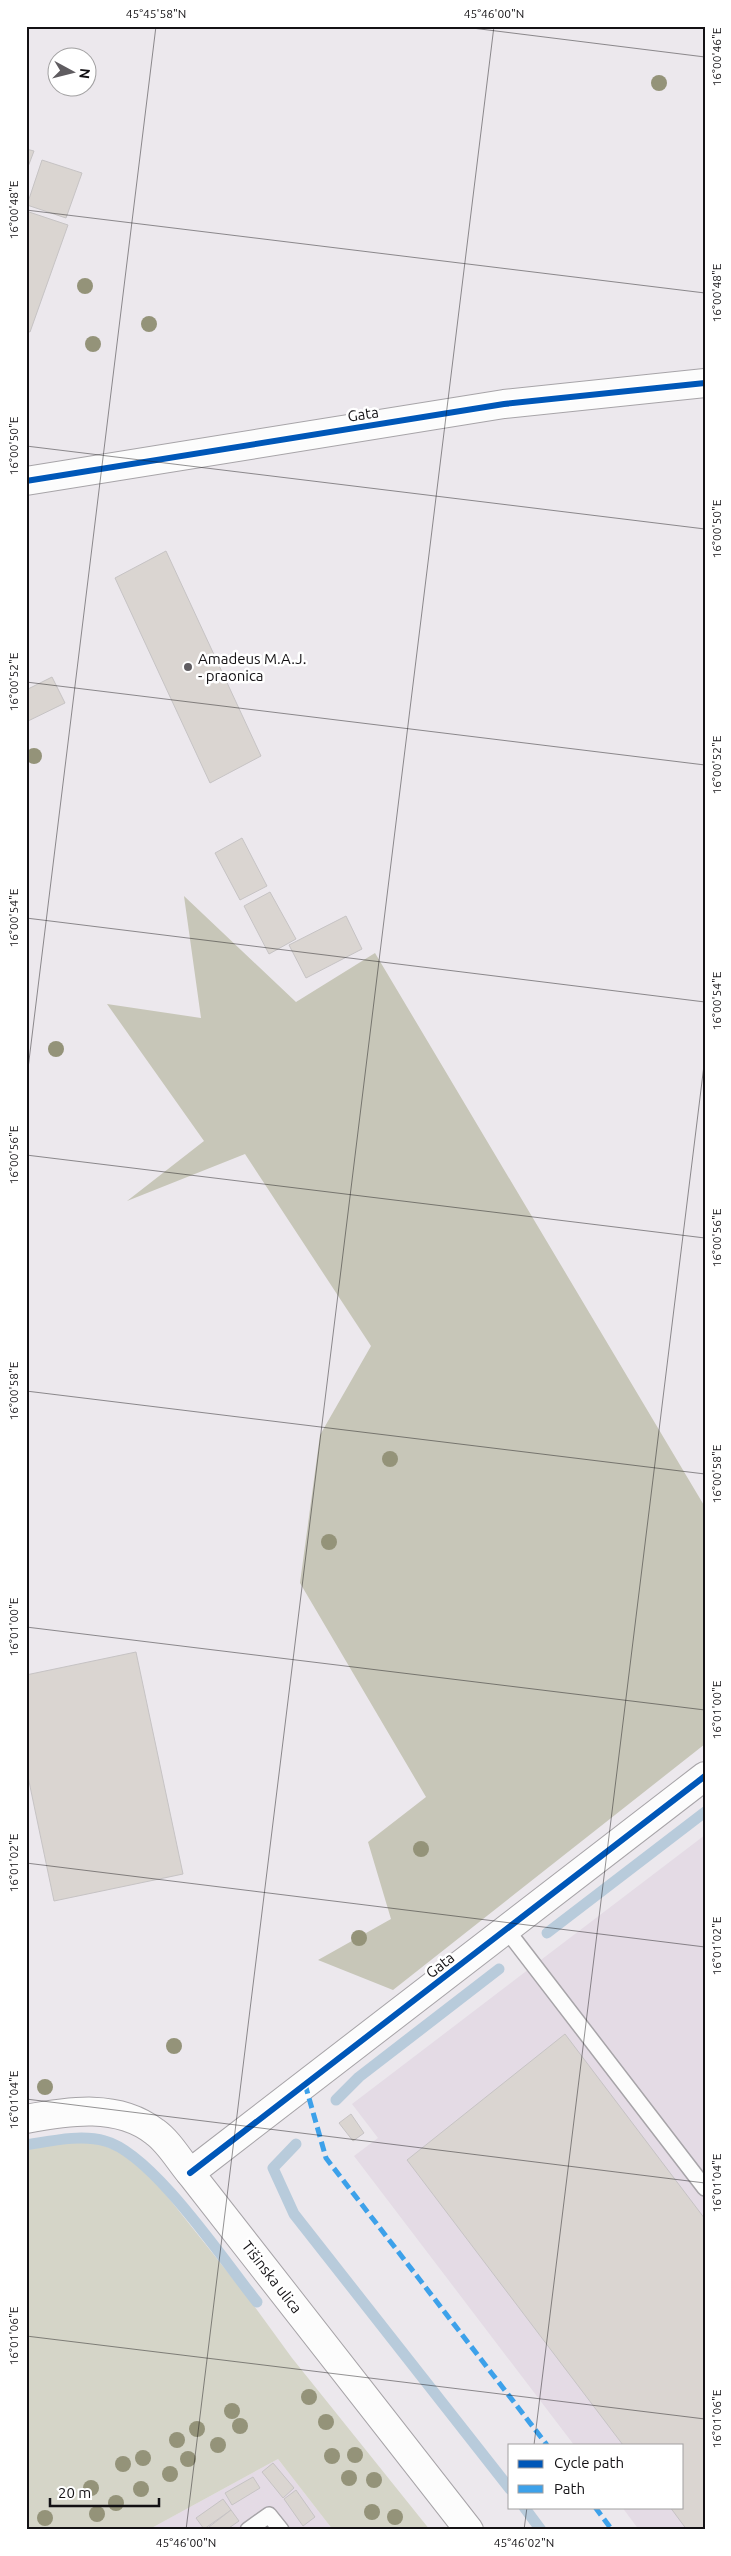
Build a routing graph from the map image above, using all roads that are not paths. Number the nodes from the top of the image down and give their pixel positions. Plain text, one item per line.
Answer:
1 (705, 383) edge
2 (26, 481) edge
3 (705, 1776) edge
4 (506, 1929) junction
5 (26, 2119) edge
6 (190, 2173) junction
7 (705, 2188) edge
8 (248, 2530) edge
9 (281, 2530) edge
10 (469, 2530) edge

1 - 2 street, Gata
3 - 4 street, Gata
4 - 6 street, Gata
4 - 7 lane
5 - 6 street, Tišinska ulica
6 - 10 street, Tišinska ulica
8 - 9 lane

